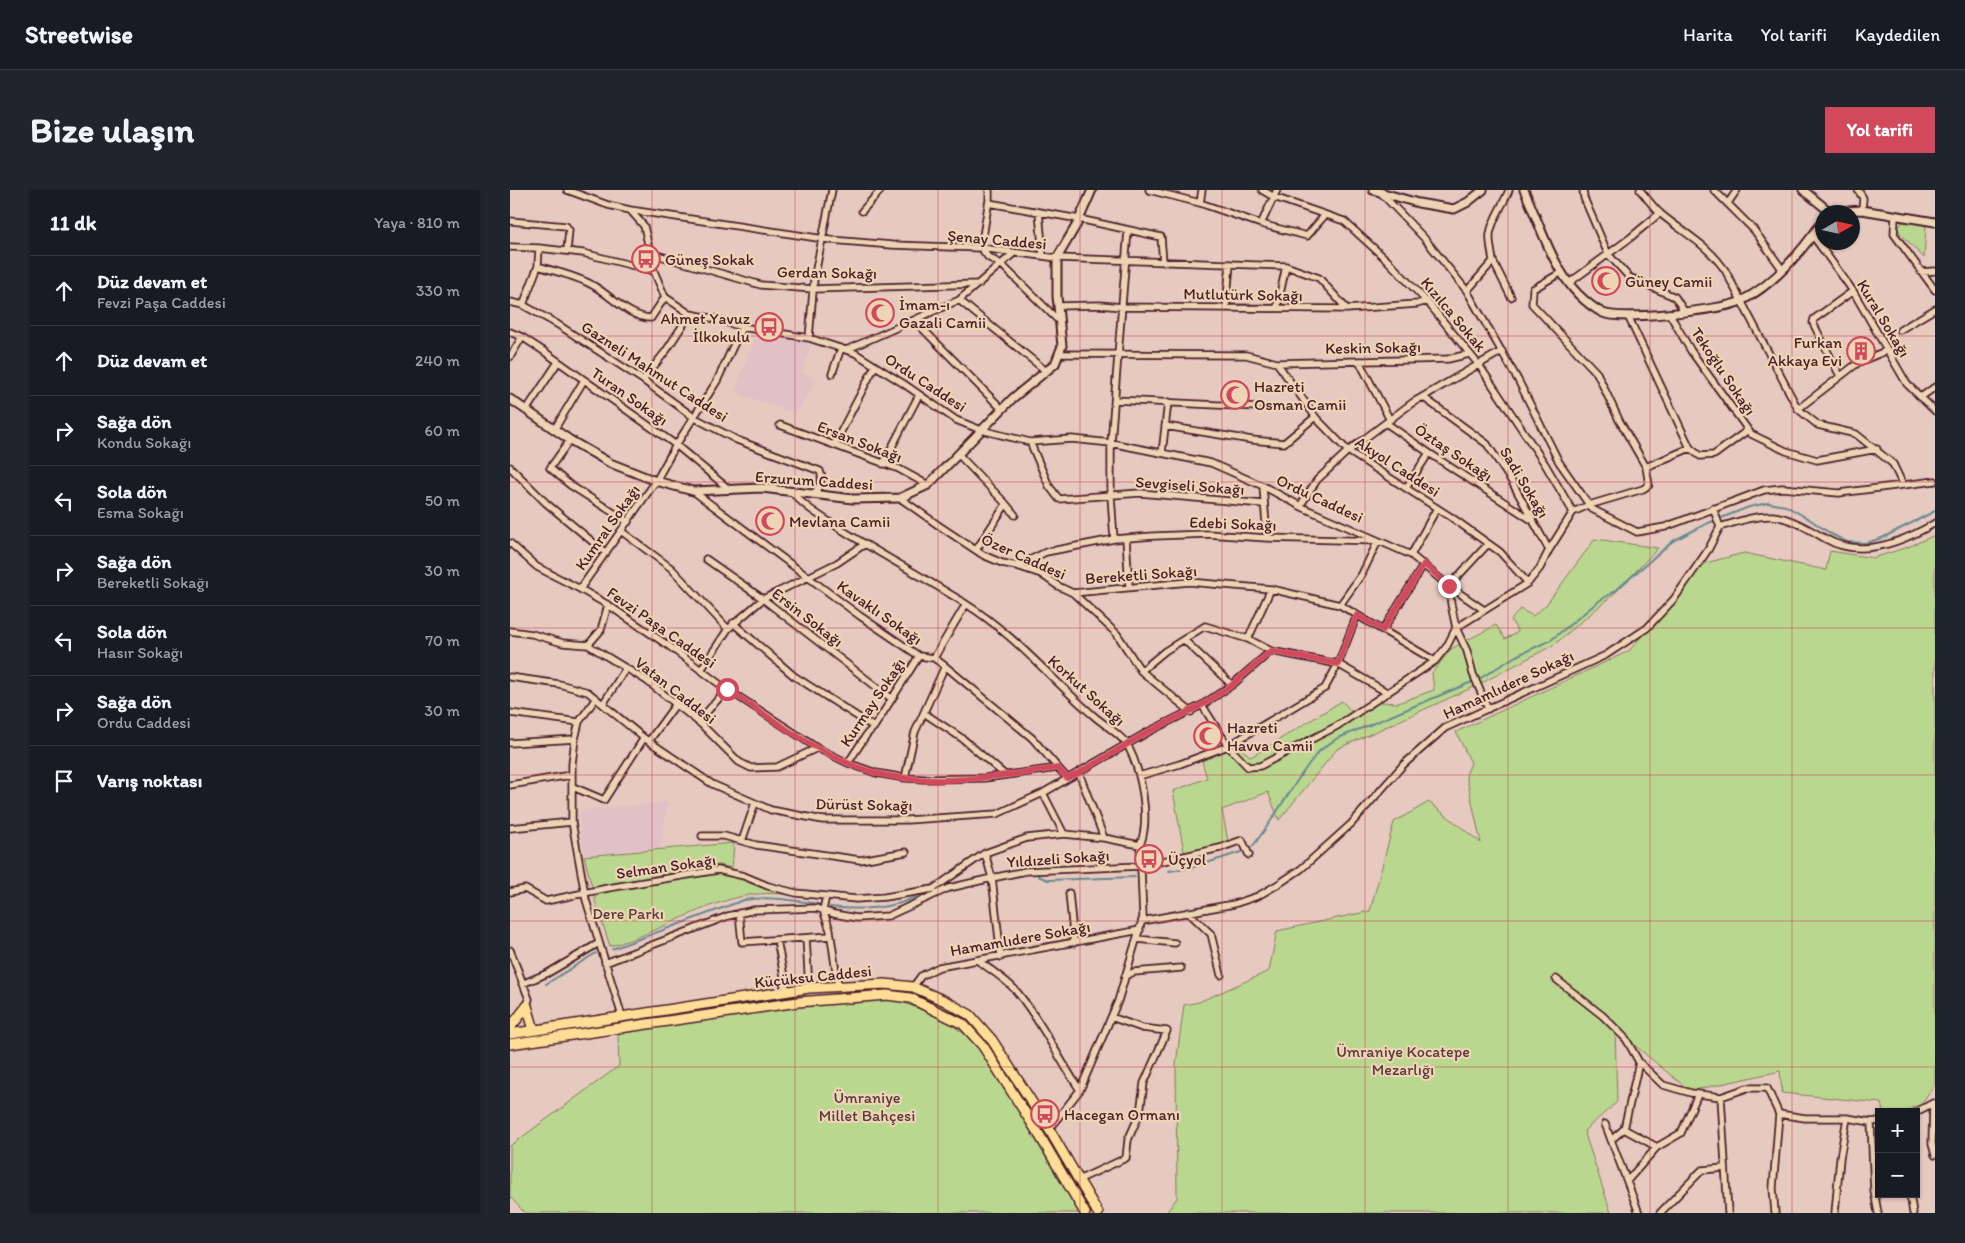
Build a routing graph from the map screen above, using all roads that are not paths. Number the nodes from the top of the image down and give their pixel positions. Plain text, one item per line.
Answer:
1 (567, 190) edge
2 (832, 190) edge
3 (881, 190) edge
4 (989, 190) edge
5 (1092, 190) edge
6 (1149, 190) edge
7 (1202, 190) edge
8 (1262, 190) edge
9 (1277, 190) edge
10 (1374, 190) edge
11 (1483, 190) edge
12 (1509, 190) edge
13 (1524, 190) edge
14 (1583, 190) edge
15 (1640, 190) edge
16 (1714, 190) edge
17 (1737, 190) edge
18 (1802, 190) edge
19 (1858, 190) edge
20 (1381, 193) junction
21 (1274, 196) junction
22 (989, 203) junction
23 (1200, 203) junction
24 (1728, 203) junction
25 (1821, 205) edge
26 (630, 210) junction
27 (862, 210) dead end
28 (1862, 210) joint
29 (1039, 212) junction
30 (1660, 213) junction
31 (1325, 215) junction
32 (1895, 217) junction
33 (1080, 219) junction
34 (510, 220) edge
35 (1935, 222) edge
36 (1261, 224) junction
37 (1128, 230) junction
38 (1815, 233) edge
39 (1813, 236) junction
40 (824, 238) junction
41 (510, 248) edge
42 (539, 248) junction
43 (981, 248) junction
44 (567, 251) junction
45 (650, 253) junction
46 (1014, 253) junction
47 (1608, 254) junction
48 (1043, 256) junction
49 (1057, 258) junction
50 (1125, 260) junction
51 (1493, 261) junction
52 (1163, 262) junction
53 (1230, 264) junction
54 (1002, 265) junction
55 (538, 266) junction
56 (1286, 266) junction
57 (1782, 269) junction
58 (654, 271) junction
59 (1935, 271) edge
60 (1562, 272) junction
61 (1922, 272) junction
62 (1569, 283) junction
63 (979, 284) junction
64 (813, 289) junction
65 (1935, 290) edge
66 (1467, 291) junction
67 (1853, 291) junction
68 (665, 297) junction
69 (1511, 297) dead end
70 (960, 300) junction
71 (1427, 301) junction
72 (510, 302) edge
73 (1741, 302) junction
74 (523, 305) junction
75 (1058, 306) junction
76 (1122, 307) junction
77 (1226, 308) junction
78 (1277, 308) junction
79 (1347, 309) junction
80 (1935, 309) edge
81 (1684, 311) junction
82 (1669, 313) junction
83 (690, 314) junction
84 (1628, 316) junction
85 (914, 320) junction
86 (1060, 322) junction
87 (742, 328) junction
88 (1900, 330) dead end
89 (510, 332) edge
90 (522, 337) junction
91 (808, 338) junction
92 (844, 349) junction
93 (1888, 350) junction
94 (1502, 351) junction
95 (1059, 354) junction
96 (1118, 354) junction
97 (1469, 354) junction
98 (510, 357) edge
99 (1359, 361) junction
100 (558, 362) junction
101 (1277, 363) junction
102 (1479, 365) junction
103 (875, 366) junction
104 (1046, 371) junction
105 (832, 374) dead end
106 (1840, 376) junction
107 (584, 380) junction
108 (643, 380) junction
109 (1935, 388) edge
110 (919, 395) junction
111 (1423, 397) junction
112 (1921, 397) junction
113 (510, 399) edge
114 (1115, 400) junction
115 (1168, 402) junction
116 (1258, 407) dead end
117 (527, 409) junction
118 (1002, 409) junction
119 (1798, 409) junction
120 (1935, 411) edge
121 (1315, 417) junction
122 (695, 418) junction
123 (1388, 421) junction
124 (780, 425) dead end
125 (1165, 426) junction
126 (554, 430) junction
127 (981, 430) junction
128 (1748, 430) junction
129 (570, 440) junction
130 (1030, 442) junction
131 (1111, 443) junction
132 (676, 445) junction
133 (834, 445) junction
134 (1690, 448) junction
135 (1877, 449) junction
136 (1348, 452) junction
137 (1162, 453) junction
138 (1429, 453) junction
139 (958, 454) junction
140 (883, 464) junction
141 (510, 467) edge
142 (1646, 467) junction
143 (1935, 481) edge
144 (656, 482) junction
145 (928, 485) junction
146 (1903, 485) junction
147 (1263, 486) junction
148 (1406, 488) junction
149 (730, 490) junction
150 (693, 491) junction
151 (790, 491) junction
152 (814, 494) junction
153 (1111, 496) junction
154 (900, 498) junction
155 (1006, 504) junction
156 (1263, 504) junction
157 (1589, 505) junction
158 (1300, 506) junction
159 (1437, 508) junction
160 (1713, 508) junction
161 (1573, 512) junction
162 (1015, 515) dead end
163 (1532, 520) junction
164 (628, 522) junction
165 (1935, 523) edge
166 (1719, 525) junction
167 (621, 531) junction
168 (1126, 538) junction
169 (1267, 538) junction
170 (1114, 539) junction
171 (1378, 541) junction
172 (510, 543) edge
173 (865, 544) junction
174 (1488, 544) junction
175 (976, 550) junction
176 (1548, 550) junction
177 (606, 553) junction
178 (1410, 555) junction
179 (706, 558) dead end
180 (1424, 564) junction
181 (1017, 566) junction
182 (809, 578) junction
183 (1528, 583) junction
184 (1449, 586) junction
185 (1129, 587) junction
186 (580, 589) junction
187 (1271, 589) junction
188 (1073, 593) junction
189 (763, 599) junction
190 (966, 604) junction
191 (608, 605) junction
192 (1340, 605) junction
193 (1484, 610) junction
194 (1357, 615) junction
195 (733, 623) junction
196 (1456, 628) junction
197 (728, 630) junction
198 (1383, 630) junction
199 (510, 631) edge
200 (1248, 639) junction
201 (1184, 640) junction
202 (588, 645) junction
203 (1271, 651) junction
204 (919, 656) junction
205 (934, 658) junction
206 (1434, 661) junction
207 (1338, 664) junction
208 (945, 666) junction
209 (626, 668) junction
210 (701, 670) junction
211 (1141, 671) junction
212 (510, 677) edge
213 (1232, 685) junction
214 (727, 689) junction
215 (1388, 693) junction
216 (596, 698) junction
217 (892, 699) junction
218 (603, 704) junction
219 (676, 704) junction
220 (1202, 705) junction
221 (1488, 709) junction
222 (1191, 712) junction
223 (510, 713) edge
224 (924, 713) junction
225 (579, 722) junction
226 (698, 722) junction
227 (874, 727) junction
228 (575, 738) junction
229 (647, 739) junction
230 (510, 743) edge
231 (1128, 744) junction
232 (1228, 746) junction
233 (817, 748) junction
234 (848, 763) junction
235 (1058, 768) junction
236 (1079, 773) junction
237 (571, 775) junction
238 (1005, 775) junction
239 (1139, 776) junction
240 (904, 778) junction
241 (1067, 778) junction
242 (510, 785) edge
243 (573, 787) junction
244 (1043, 793) junction
245 (755, 803) junction
246 (572, 822) junction
247 (510, 828) edge
248 (1064, 834) junction
249 (702, 836) dead end
250 (1104, 838) junction
251 (742, 841) junction
252 (1140, 845) junction
253 (906, 852) dead end
254 (985, 853) junction
255 (1249, 855) dead end
256 (1140, 866) junction
257 (992, 878) junction
258 (510, 892) edge
259 (584, 893) junction
260 (1069, 893) dead end
261 (826, 896) junction
262 (823, 910) junction
263 (1188, 912) junction
264 (739, 913) junction
265 (1142, 920) junction
266 (1140, 930) junction
267 (831, 936) junction
268 (806, 938) junction
269 (1137, 939) junction
270 (777, 940) junction
271 (1074, 942) junction
272 (599, 943) junction
273 (1175, 943) dead end
274 (510, 950) edge
275 (1001, 957) junction
276 (977, 960) junction
277 (605, 963) junction
278 (1182, 968) dead end
279 (1221, 975) dead end
280 (1126, 976) junction
281 (1556, 979) dead end
282 (522, 984) junction
283 (838, 986) junction
284 (913, 987) junction
285 (809, 988) junction
286 (787, 992) junction
287 (527, 1006) junction
288 (622, 1016) junction
289 (1111, 1017) junction
290 (624, 1027) junction
291 (510, 1028) edge
292 (534, 1030) junction
293 (510, 1034) edge
294 (510, 1044) edge
295 (1639, 1062) junction
296 (1080, 1090) junction
297 (1698, 1094) junction
298 (1721, 1096) junction
299 (1920, 1110) edge
300 (1779, 1114) junction
301 (1847, 1118) junction
302 (1871, 1122) junction
303 (1875, 1122) edge
304 (1605, 1124) dead end
305 (1049, 1129) junction
306 (1624, 1129) junction
307 (1040, 1136) junction
308 (1611, 1140) junction
309 (1657, 1147) junction
310 (1935, 1155) edge
311 (1725, 1168) junction
312 (1078, 1180) junction
313 (1627, 1181) junction
314 (1911, 1198) edge
315 (1085, 1213) edge
316 (1098, 1213) edge
317 (1639, 1213) edge
318 (1660, 1213) edge
319 (1728, 1213) edge
320 (1775, 1213) edge
321 (1835, 1213) edge
322 (1878, 1213) edge
323 (1913, 1213) edge

1 - 26 street
2 - 40 street
3 - 27 street
4 - 22 street
5 - 33 street
6 - 23 street
7 - 23 street
8 - 21 street, Kızılca Sokak
9 - 21 street
10 - 20 street
11 - 20 street
12 - 51 street
13 - 60 street
14 - 47 street
15 - 30 street
16 - 24 street
17 - 24 street
18 - 25 street
19 - 28 street
20 - 66 street
21 - 31 street, Kızılca Sokak
21 - 36 street
22 - 29 street
22 - 43 street
23 - 36 street
24 - 57 street
26 - 40 street, Şenay Caddesi
26 - 45 street
28 - 32 street
29 - 33 street
29 - 48 street
30 - 47 street
30 - 73 street
31 - 36 street
31 - 71 street, Kızılca Sokak
32 - 35 street
32 - 61 street
33 - 37 street
33 - 49 street
34 - 44 street
37 - 50 street
37 - 52 street
38 - 39 street
39 - 57 street
39 - 67 street, Kural Sokağı
40 - 43 street, Şenay Caddesi
40 - 64 street
41 - 42 street
42 - 44 street
42 - 55 street
43 - 46 street, Şenay Caddesi
43 - 54 street
44 - 58 street
45 - 58 street
45 - 64 street, Gerdan Sokağı
46 - 48 street, Şenay Caddesi
46 - 54 street
47 - 62 street
47 - 81 street
48 - 49 street, Şenay Caddesi
49 - 50 street, Şenay Caddesi
49 - 75 street
50 - 52 street, Şenay Caddesi
50 - 76 street
51 - 66 street
51 - 69 street
52 - 53 street, Şenay Caddesi
53 - 56 street, Şenay Caddesi
53 - 77 street
54 - 63 street
54 - 86 street
55 - 68 street
55 - 74 street
56 - 78 street
56 - 79 street, Şenay Caddesi
57 - 73 street
58 - 68 street
59 - 61 street
60 - 62 street
60 - 142 street
61 - 65 street
62 - 84 street
63 - 64 street, Gerdan Sokağı
63 - 70 street
64 - 91 street
66 - 94 street
67 - 93 street, Kural Sokağı
67 - 106 street
68 - 83 street, Ordu Caddesi
70 - 85 street
70 - 104 street
71 - 79 street, Mutlutürk Sokağı
71 - 97 street, Kızılca Sokak
72 - 74 street, Gazneli Mahmut Caddesi
73 - 81 street
73 - 119 street
74 - 108 street, Gazneli Mahmut Caddesi
75 - 76 street, Mutlutürk Sokağı
75 - 86 street
76 - 77 street, Mutlutürk Sokağı
76 - 96 street
77 - 78 street, Mutlutürk Sokağı
78 - 79 street, Mutlutürk Sokağı
80 - 88 street
81 - 82 street
82 - 84 street
82 - 128 street, Tekoğlu Sokağı
83 - 87 street, Ordu Caddesi
83 - 108 street
84 - 134 street
85 - 92 street
85 - 118 street
86 - 95 street
87 - 91 street, Ordu Caddesi
87 - 122 street, Kumral Sokağı
89 - 90 street, Turan Sokağı
90 - 98 street
90 - 100 street, Turan Sokağı
91 - 92 street, Ordu Caddesi
92 - 103 street, Ordu Caddesi
92 - 105 street
93 - 106 street
93 - 112 street, Kural Sokağı
94 - 102 street
94 - 157 street
95 - 96 street
95 - 104 street, Erzurum Caddesi
96 - 101 street
96 - 114 street
97 - 99 street, Keskin Sokağı
97 - 102 street, Kızılca Sokak
99 - 101 street, Keskin Sokağı
99 - 123 street
100 - 107 street, Turan Sokağı
100 - 117 street
101 - 121 street, Akyol Caddesi
102 - 111 street
102 - 161 street, Kızılca Sokak
103 - 110 street, Ordu Caddesi
103 - 133 street
104 - 118 street, Erzurum Caddesi
106 - 119 street
107 - 126 street
107 - 132 street, Turan Sokağı
108 - 122 street, Gazneli Mahmut Caddesi
109 - 112 street
110 - 127 street, Ordu Caddesi
110 - 140 street
111 - 123 street
111 - 163 street, Sadi Sokağı
112 - 120 street, Kural Sokağı
113 - 117 street, Erzurum Caddesi
114 - 115 street
114 - 131 street
115 - 116 street
115 - 125 street
117 - 126 street, Erzurum Caddesi
118 - 127 street, Erzurum Caddesi
119 - 135 street
121 - 125 street
121 - 136 street, Akyol Caddesi
122 - 132 street, Kumral Sokağı
122 - 152 street, Gazneli Mahmut Caddesi
123 - 136 street
123 - 138 street, Öztaş Sokağı
124 - 133 street, Ersan Sokağı
125 - 137 street
126 - 129 street, Erzurum Caddesi
127 - 130 street, Ordu Caddesi
127 - 139 street, Erzurum Caddesi
128 - 134 street
128 - 135 street, Tekoğlu Sokağı
129 - 144 street, Erzurum Caddesi
129 - 164 street
130 - 131 street, Ordu Caddesi
130 - 153 street, Sevgiseli Sokağı
131 - 137 street, Ordu Caddesi
131 - 153 street
132 - 144 street, Kumral Sokağı
132 - 149 street, Turan Sokağı
133 - 140 street, Ersan Sokağı
134 - 142 street
135 - 146 street
136 - 148 street, Akyol Caddesi
136 - 158 street
137 - 147 street, Ordu Caddesi
138 - 148 street
138 - 163 street, Öztaş Sokağı
139 - 145 street, Erzurum Caddesi
139 - 155 street
140 - 145 street, Ersan Sokağı
141 - 177 street
142 - 157 street
143 - 146 street
144 - 150 street, Erzurum Caddesi
144 - 164 street, Kumral Sokağı
145 - 154 street, Erzurum Caddesi
146 - 160 street
147 - 156 street
147 - 158 street, Ordu Caddesi
148 - 159 street, Akyol Caddesi
149 - 150 street, Erzurum Caddesi
149 - 151 street, Erzurum Caddesi
150 - 182 street, Kavaklı Sokağı
151 - 152 street, Erzurum Caddesi
151 - 173 street, Korkut Sokağı
152 - 154 street, Erzurum Caddesi
153 - 156 street, Sevgiseli Sokağı
153 - 170 street
154 - 175 street, Özer Caddesi
155 - 162 street
155 - 175 street
156 - 169 street
157 - 160 street
157 - 161 street
158 - 171 street, Ordu Caddesi
159 - 174 street, Akyol Caddesi
159 - 178 street
160 - 166 street
161 - 176 street
163 - 176 street, Sadi Sokağı
164 - 167 street, Kumral Sokağı
165 - 166 street
166 - 221 street, Hamamlıdere Sokağı
167 - 177 street, Kumral Sokağı
167 - 197 street
168 - 169 street, Edebi Sokağı
168 - 170 street, Edebi Sokağı
168 - 185 street
169 - 171 street, Edebi Sokağı
170 - 181 street, Edebi Sokağı
171 - 178 street, Ordu Caddesi
171 - 192 street
172 - 186 street, Fevzi Paşa Caddesi
173 - 182 street
173 - 190 street, Korkut Sokağı
174 - 183 street, Akyol Caddesi
174 - 184 street
175 - 181 street, Özer Caddesi
176 - 183 street
177 - 186 street, Kumral Sokağı
178 - 180 street, Ordu Caddesi
179 - 189 street, Ersin Sokağı
180 - 184 street, Ordu Caddesi
180 - 198 street
181 - 188 street, Özer Caddesi
182 - 189 street
182 - 204 street, Kavaklı Sokağı
183 - 193 street
184 - 193 street, Ordu Caddesi
184 - 196 street
185 - 187 street, Bereketli Sokağı
185 - 188 street, Bereketli Sokağı
186 - 191 street, Fevzi Paşa Caddesi
187 - 192 street, Bereketli Sokağı
187 - 200 street
188 - 211 street, Özer Caddesi
189 - 195 street
189 - 217 street, Ersin Sokağı
190 - 205 street
190 - 231 street, Korkut Sokağı
191 - 202 street
191 - 210 street, Fevzi Paşa Caddesi
192 - 194 street, Bereketli Sokağı
193 - 196 street
194 - 198 street, Bereketli Sokağı
194 - 207 street
195 - 197 street
195 - 227 street
196 - 206 street
196 - 221 street
197 - 210 street
198 - 206 street, Bereketli Sokağı
199 - 202 street, Vatan Caddesi
200 - 201 street
200 - 203 street
201 - 211 street
201 - 213 street
202 - 209 street, Vatan Caddesi
203 - 207 street
203 - 213 street, Dürüst Sokağı
204 - 205 street, Kavaklı Sokağı
204 - 217 street, Kurmay Sokağı
205 - 208 street, Kavaklı Sokağı
206 - 215 street
207 - 215 street
207 - 232 street
208 - 224 street
208 - 235 street, Kavaklı Sokağı
209 - 218 street
209 - 219 street, Vatan Caddesi
210 - 214 street, Fevzi Paşa Caddesi
211 - 222 street, Özer Caddesi
212 - 216 street, Dürüst Sokağı
213 - 220 street, Dürüst Sokağı
214 - 226 street
214 - 233 street, Fevzi Paşa Caddesi
215 - 232 street
216 - 218 street, Dürüst Sokağı
216 - 225 street
217 - 227 street, Kurmay Sokağı
218 - 229 street, Dürüst Sokağı
219 - 226 street, Vatan Caddesi
219 - 229 street
220 - 222 street, Dürüst Sokağı
220 - 232 street
221 - 263 street, Hamamlıdere Sokağı
222 - 231 street, Dürüst Sokağı
223 - 225 street
224 - 238 street
224 - 240 street
225 - 228 street
226 - 233 street, Vatan Caddesi
227 - 234 street, Kurmay Sokağı
228 - 230 street
228 - 237 street
229 - 243 street
229 - 245 street, Dürüst Sokağı
231 - 236 street, Dürüst Sokağı
231 - 239 street, Korkut Sokağı
232 - 239 street
233 - 234 street, Fevzi Paşa Caddesi
234 - 240 street, Fevzi Paşa Caddesi
235 - 238 street, Fevzi Paşa Caddesi
235 - 241 street, Kavaklı Sokağı
236 - 241 street, Dürüst Sokağı
236 - 250 street
237 - 242 street
237 - 243 street
238 - 240 street, Fevzi Paşa Caddesi
239 - 252 street, Korkut Sokağı
241 - 244 street, Dürüst Sokağı
243 - 246 street
244 - 245 street, Dürüst Sokağı
244 - 248 street
245 - 251 street
246 - 247 street
246 - 259 street
248 - 250 street, Selman Sokağı
248 - 254 street, Selman Sokağı
249 - 251 street
250 - 252 street, Selman Sokağı
251 - 253 street
252 - 256 street, Korkut Sokağı
254 - 257 street
254 - 261 street, Selman Sokağı
255 - 256 street, Yıldızeli Sokağı
256 - 257 street, Yıldızeli Sokağı
256 - 265 street, Korkut Sokağı
257 - 262 street, Yıldızeli Sokağı
257 - 275 street
258 - 259 street, Selman Sokağı
259 - 261 street, Selman Sokağı
259 - 272 street
260 - 271 street
261 - 262 street
262 - 264 street, Yıldızeli Sokağı
262 - 267 street
263 - 265 street, Hamamlıdere Sokağı
263 - 279 street
264 - 270 street
264 - 277 street, Yıldızeli Sokağı
265 - 266 street, Korkut Sokağı
266 - 269 street, Korkut Sokağı
266 - 271 street, Hamamlıdere Sokağı
267 - 268 street
267 - 283 street
268 - 270 street
268 - 285 street
269 - 273 street
269 - 280 street, Korkut Sokağı
270 - 286 street
271 - 275 street, Hamamlıdere Sokağı
272 - 277 street
272 - 282 street
274 - 282 street
275 - 276 street, Hamamlıdere Sokağı
276 - 284 street, Hamamlıdere Sokağı
276 - 296 street
277 - 288 street
278 - 280 street
280 - 289 street, Korkut Sokağı
281 - 295 street
282 - 287 street
283 - 284 main road, Küçüksu Caddesi
283 - 285 main road, Küçüksu Caddesi
284 - 305 main road, Küçüksu Caddesi
285 - 286 main road, Küçüksu Caddesi
286 - 288 main road, Küçüksu Caddesi
287 - 291 main road
287 - 292 main road
288 - 290 main road
288 - 292 main road, Küçüksu Caddesi
289 - 296 street, Korkut Sokağı
289 - 312 street
290 - 294 main road, Küçüksu Caddesi
290 - 307 main road, Küçüksu Caddesi
292 - 293 main road, Küçüksu Caddesi
295 - 297 street
295 - 306 street
296 - 305 street, Korkut Sokağı
297 - 298 street
297 - 309 street
298 - 300 street
298 - 311 street
299 - 310 street
300 - 301 street
300 - 320 street
301 - 302 street
301 - 321 street
302 - 303 street
302 - 322 street
304 - 308 street
305 - 307 main road
305 - 312 main road, Küçüksu Caddesi
306 - 308 street
306 - 309 street
307 - 315 main road, Küçüksu Caddesi
308 - 313 street
309 - 313 street
311 - 318 street
311 - 319 street
312 - 316 main road, Küçüksu Caddesi
313 - 317 street
314 - 323 street

